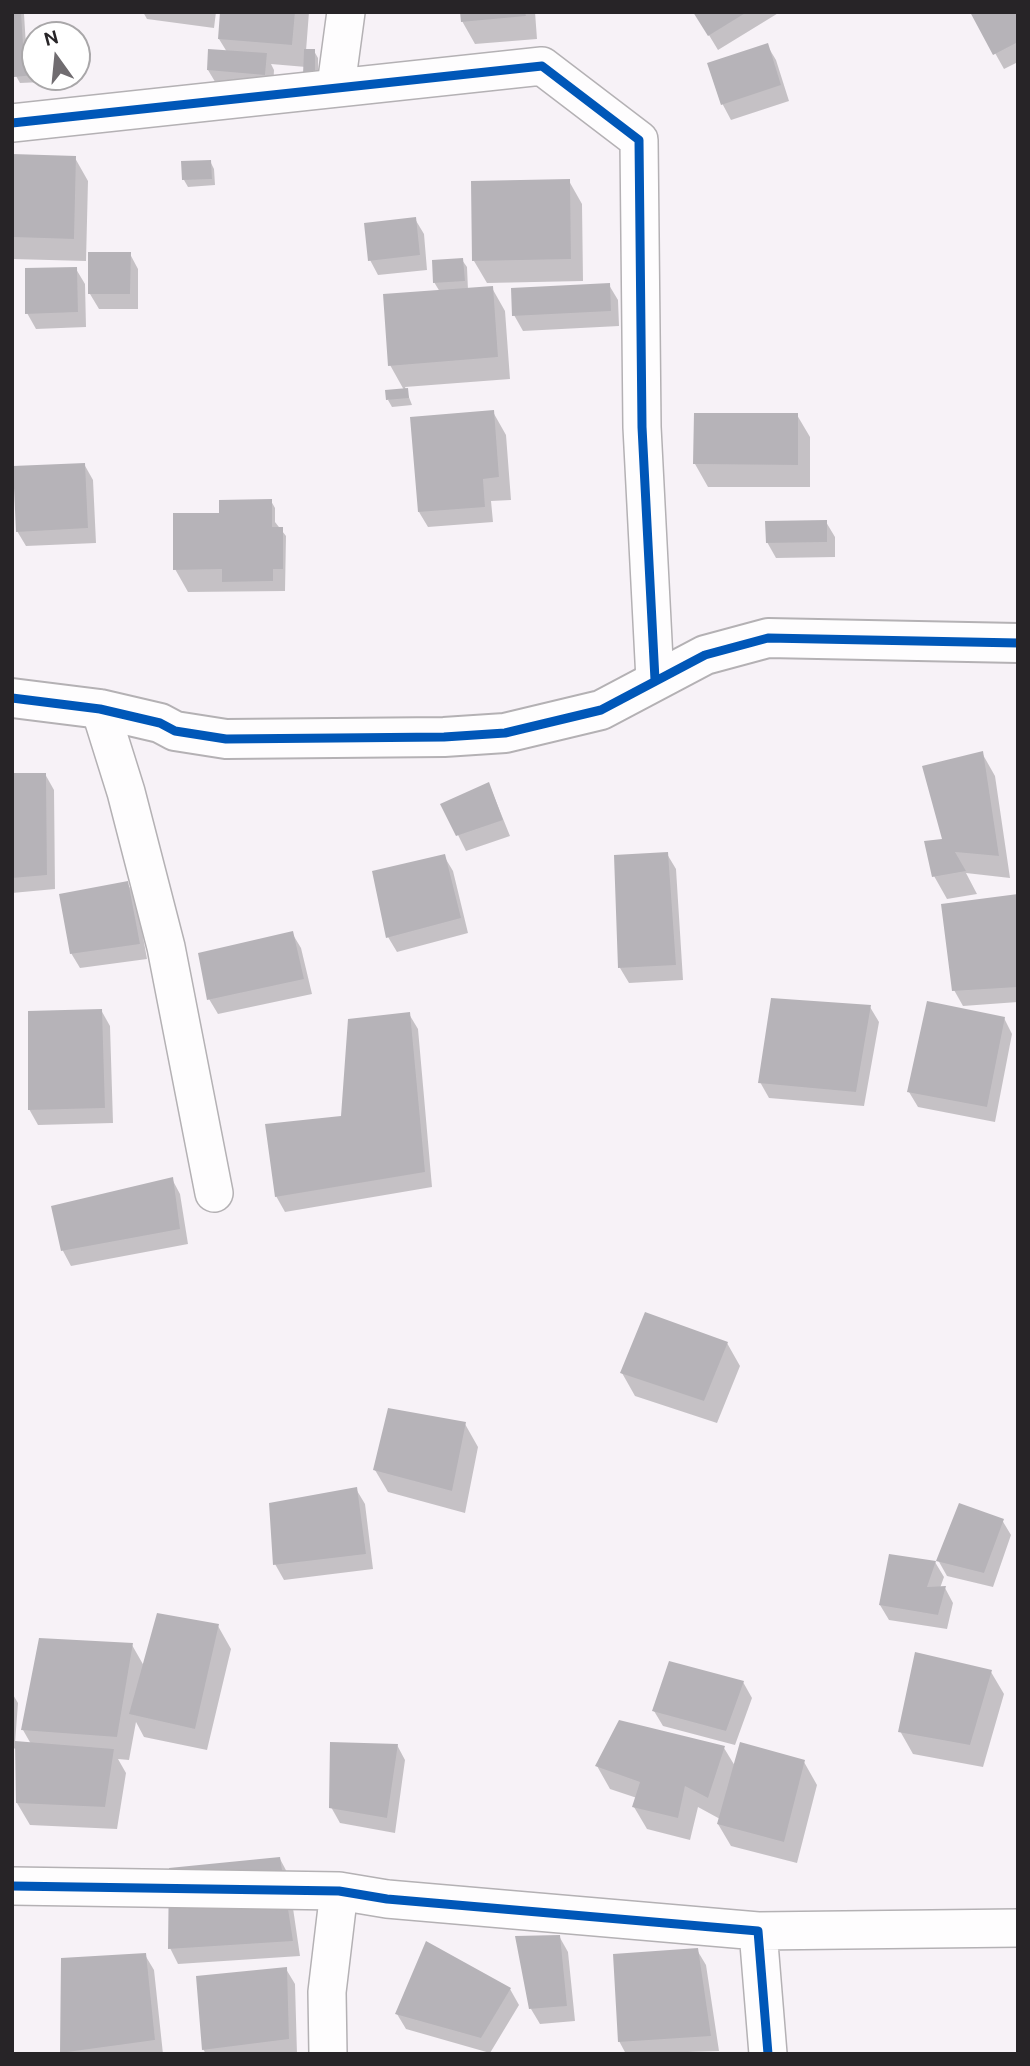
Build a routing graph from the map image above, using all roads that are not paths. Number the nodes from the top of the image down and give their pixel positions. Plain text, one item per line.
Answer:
1 (346, 12) edge
2 (336, 86) junction
3 (12, 123) edge
4 (1018, 643) edge
5 (655, 680) junction
6 (12, 698) edge
7 (100, 709) junction
8 (214, 1193) dead end
9 (12, 1886) edge
10 (339, 1891) junction
11 (1018, 1928) edge
12 (758, 1931) junction
13 (328, 2054) edge
14 (768, 2054) edge

1 - 2 street
2 - 3 street
2 - 5 street
4 - 5 street
5 - 7 street
6 - 7 street
7 - 8 street
9 - 10 street
10 - 12 street
10 - 13 street
11 - 12 street
12 - 14 street

